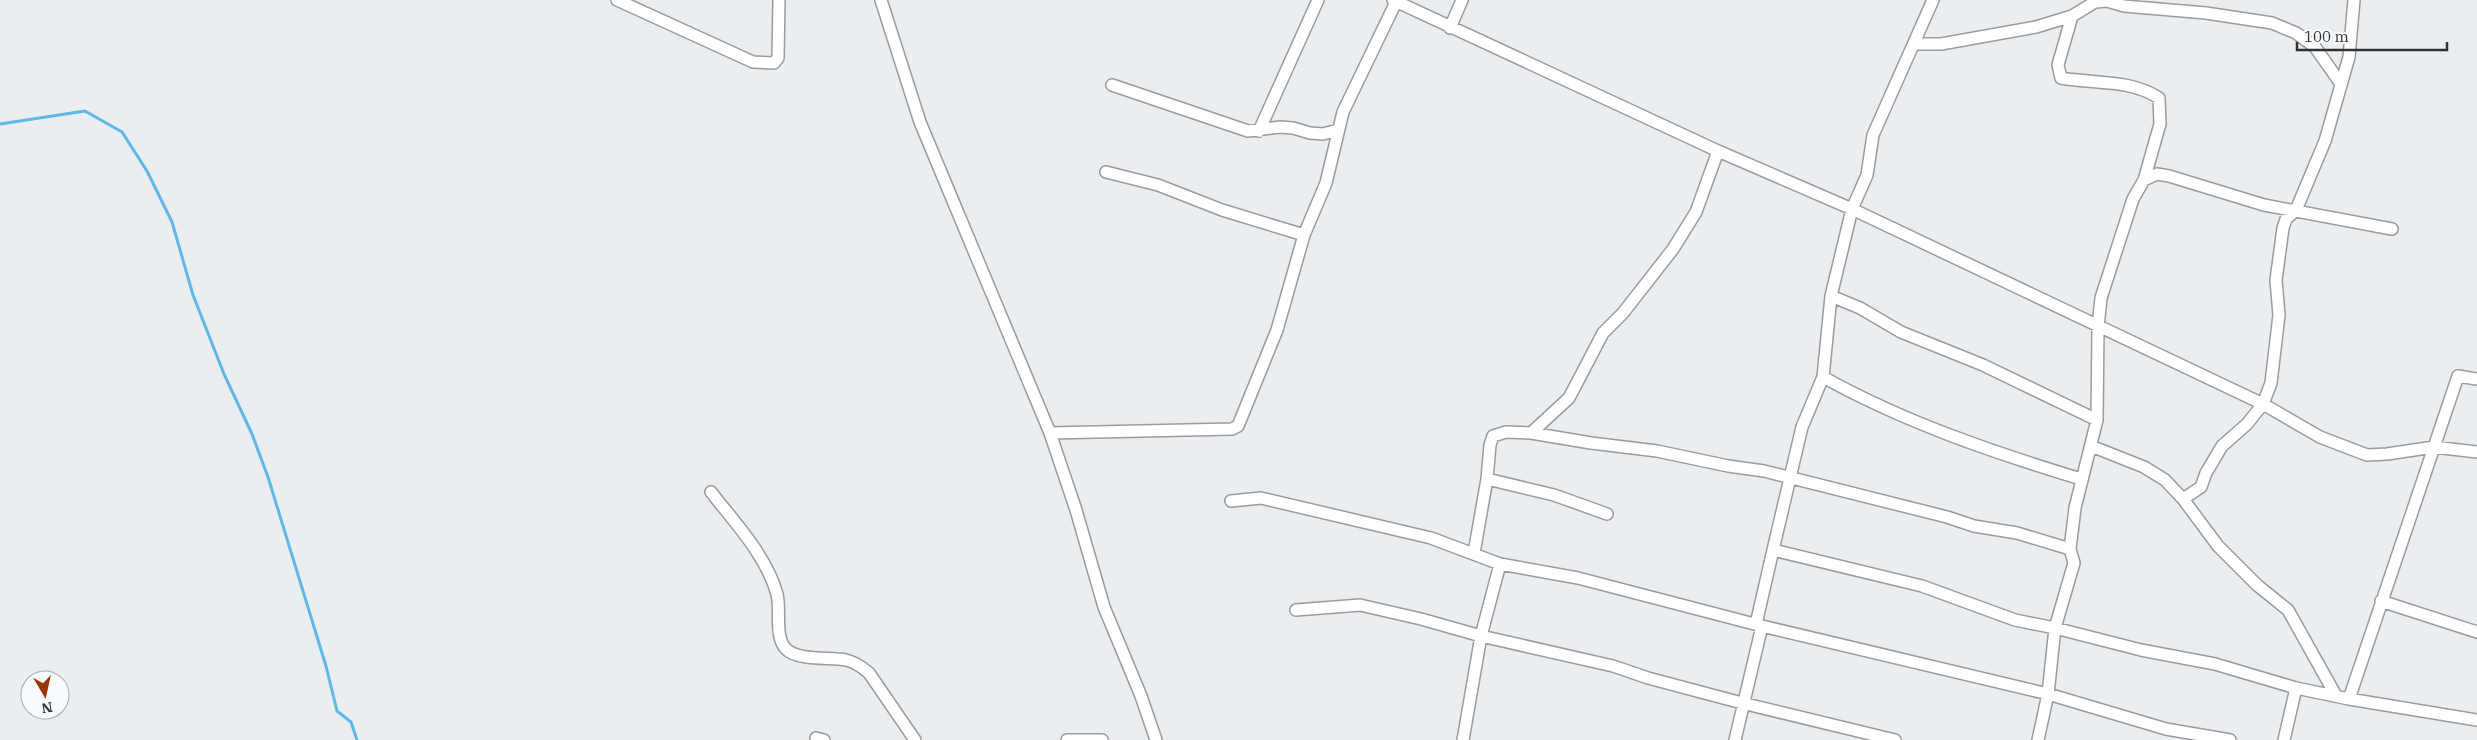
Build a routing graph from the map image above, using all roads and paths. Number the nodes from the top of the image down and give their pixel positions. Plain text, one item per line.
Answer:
1 (617, 0) edge
2 (779, 0) edge
3 (881, 0) edge
4 (1318, 0) edge
5 (1462, 0) edge
6 (1933, 0) edge
7 (2354, 0) edge
8 (1394, 1) edge
9 (2084, 4) edge
10 (2072, 16) junction
11 (1450, 28) junction
12 (1914, 44) junction
13 (2341, 84) junction
14 (1112, 85) dead end
15 (1338, 130) junction
16 (1259, 131) junction
17 (1718, 151) junction
18 (1106, 172) dead end
19 (2144, 180) junction
20 (1852, 209) junction
21 (2296, 210) junction
22 (2392, 229) dead end
23 (1304, 234) junction
24 (1831, 296) junction
25 (2098, 327) junction
26 (1823, 377) junction
27 (2477, 379) edge
28 (2263, 404) junction
29 (2097, 420) junction
30 (1050, 433) junction
31 (1531, 433) junction
32 (2091, 446) junction
33 (2434, 446) junction
34 (2477, 452) edge
35 (1791, 478) junction
36 (1487, 479) junction
37 (2081, 479) junction
38 (712, 492) dead end
39 (2183, 499) junction
40 (1231, 501) dead end
41 (1607, 514) dead end
42 (2070, 549) junction
43 (1773, 550) junction
44 (1474, 553) junction
45 (1500, 564) junction
46 (2381, 600) junction
47 (1296, 610) dead end
48 (1759, 625) junction
49 (2055, 628) junction
50 (2477, 632) edge
51 (1481, 636) junction
52 (2296, 688) junction
53 (2048, 694) junction
54 (2335, 694) junction
55 (2349, 699) junction
56 (1742, 703) junction
57 (2477, 720) edge
58 (913, 740) edge
59 (920, 740) edge
60 (1067, 740) edge
61 (1102, 740) edge
62 (1156, 740) edge
63 (1463, 740) edge
64 (1735, 740) edge
65 (1895, 740) edge
66 (2038, 740) edge
67 (2230, 740) edge
68 (2284, 740) edge

1 - 2 street
3 - 30 street
4 - 16 street
5 - 11 street
6 - 12 street
7 - 13 street
8 - 11 street
8 - 15 street
9 - 10 street
9 - 13 street
10 - 12 street
10 - 19 street
11 - 17 street
12 - 20 street
13 - 21 street
14 - 16 street
15 - 16 street
15 - 23 street
17 - 20 street
17 - 31 street
18 - 23 street
19 - 21 street
19 - 25 street
20 - 24 street
20 - 25 street
21 - 22 street
21 - 28 street
23 - 30 street
24 - 26 street
24 - 29 street
25 - 28 street
25 - 29 street
26 - 35 street
26 - 37 street
27 - 33 street
28 - 33 street
28 - 39 street
29 - 32 street
30 - 62 street
31 - 35 street
31 - 36 street
32 - 37 street
32 - 39 street
33 - 34 street
33 - 46 street
35 - 42 street
35 - 43 street
36 - 41 street
36 - 44 street
37 - 42 street
38 - 58 street
39 - 54 street
40 - 44 street
42 - 49 street
43 - 48 street
43 - 49 street
44 - 45 street
45 - 48 street
45 - 51 street
46 - 50 street
46 - 55 street
47 - 51 street
48 - 53 street
48 - 56 street
49 - 52 street
49 - 53 street
51 - 56 street
51 - 63 street
52 - 54 street
52 - 68 street
53 - 66 street
53 - 67 street
54 - 55 street
55 - 57 street
56 - 64 street
56 - 65 street
58 - 59 street
60 - 61 street

